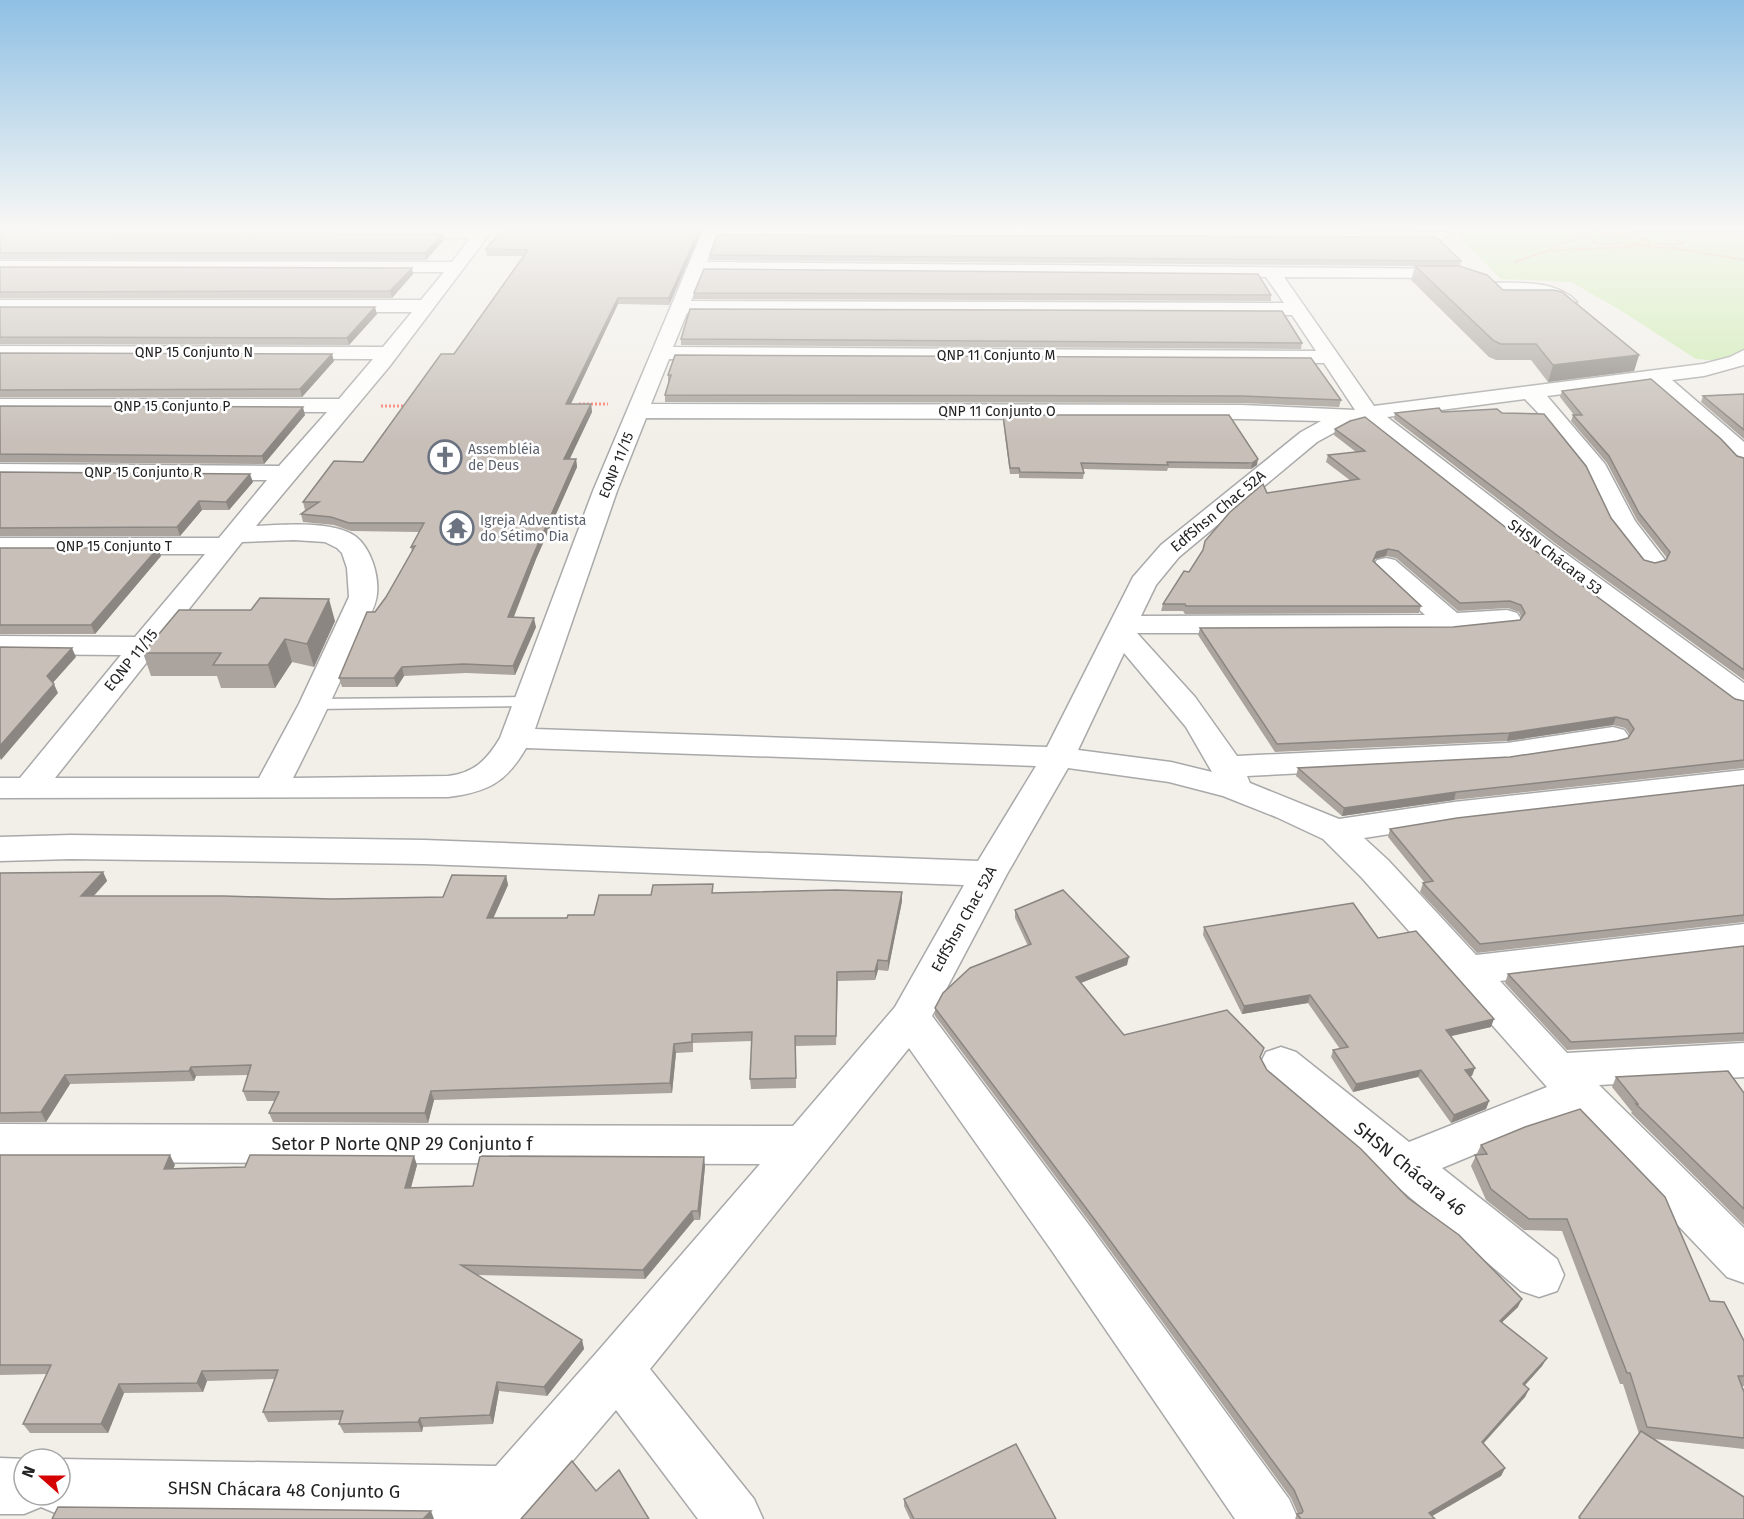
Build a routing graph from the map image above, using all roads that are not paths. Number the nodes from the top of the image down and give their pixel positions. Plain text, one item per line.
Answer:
1 (432, 299) edge
2 (681, 299) edge
3 (1291, 299) edge
4 (1568, 299) edge
5 (0, 306) edge
6 (426, 306) junction
7 (1577, 306) edge
8 (678, 307) junction
9 (1298, 309) junction
10 (0, 352) edge
11 (388, 353) junction
12 (662, 353) junction
13 (1744, 356) edge
14 (1330, 357) junction
15 (1654, 376) junction
16 (1530, 392) junction
17 (0, 405) edge
18 (344, 406) junction
19 (640, 407) junction
20 (1362, 414) junction
21 (1744, 456) edge
22 (0, 471) edge
23 (286, 473) junction
24 (232, 541) junction
25 (0, 546) edge
26 (1652, 560) edge
27 (1386, 566) dead end
28 (1507, 619) edge
29 (1451, 623) junction
30 (1120, 627) junction
31 (0, 645) edge
32 (142, 646) junction
33 (1744, 698) edge
34 (528, 702) junction
35 (315, 704) junction
36 (1613, 737) dead end
37 (516, 738) junction
38 (1058, 757) junction
39 (1232, 778) junction
40 (1744, 780) edge
41 (271, 787) junction
42 (14, 788) edge
43 (1335, 831) junction
44 (0, 849) edge
45 (989, 874) junction
46 (1744, 938) edge
47 (1467, 970) junction
48 (910, 1018) junction
49 (1741, 1063) edge
50 (1281, 1064) dead end
51 (1569, 1081) junction
52 (0, 1143) edge
53 (805, 1145) junction
54 (1403, 1164) junction
55 (1744, 1261) edge
56 (1539, 1275) dead end
57 (617, 1369) junction
58 (72, 1488) edge
59 (496, 1507) edge
60 (734, 1519) edge
61 (1269, 1519) edge

1 - 6 street, EQNP 11/15
2 - 8 street, EQNP 11/15
3 - 9 street, SHSN Chácara 53
4 - 7 lane
5 - 6 street
6 - 11 street, EQNP 11/15
8 - 9 street
8 - 12 street, EQNP 11/15
9 - 14 street, SHSN Chácara 53
10 - 11 street, QNP 15 Conjunto N
11 - 18 street, EQNP 11/15
12 - 14 street, QNP 11 Conjunto M
12 - 19 street, EQNP 11/15
13 - 15 street, EdfShsn Chac 52A
14 - 20 street, SHSN Chácara 53
15 - 16 street, EdfShsn Chac 52A
15 - 21 street
16 - 20 street, EdfShsn Chac 52A
16 - 26 street
17 - 18 street, QNP 15 Conjunto P
18 - 23 street, EQNP 11/15
19 - 20 street, QNP 11 Conjunto O
19 - 34 street, EQNP 11/15
20 - 30 street, EdfShsn Chac 52A
20 - 33 street, SHSN Chácara 53
22 - 23 street, QNP 15 Conjunto R
23 - 24 street, EQNP 11/15
24 - 25 street, QNP 15 Conjunto T
24 - 32 street, EQNP 11/15
24 - 35 street
27 - 29 street
28 - 29 street
29 - 30 street
30 - 38 street, EdfShsn Chac 52A
30 - 39 street
31 - 32 street
32 - 42 street, EQNP 11/15
34 - 35 lane
34 - 37 street, EQNP 11/15
35 - 41 street
36 - 39 street
37 - 38 street
37 - 41 street, EQNP 11/15
38 - 39 street
38 - 45 street, EdfShsn Chac 52A
39 - 43 street
40 - 43 street
41 - 42 street, EQNP 11/15
43 - 47 street
44 - 45 street
45 - 48 street, EdfShsn Chac 52A
46 - 47 street
47 - 51 street
48 - 53 street, EdfShsn Chac 52A
48 - 61 street
49 - 51 street
50 - 54 street, SHSN Chácara 46
51 - 54 street
51 - 55 street
52 - 53 street, Setor P Norte QNP 29 Conjunto f
53 - 57 street, EdfShsn Chac 52A
54 - 56 street, SHSN Chácara 46
57 - 59 street, EdfShsn Chac 52A
57 - 60 street
58 - 59 street, SHSN Chácara 48 Conjunto G

